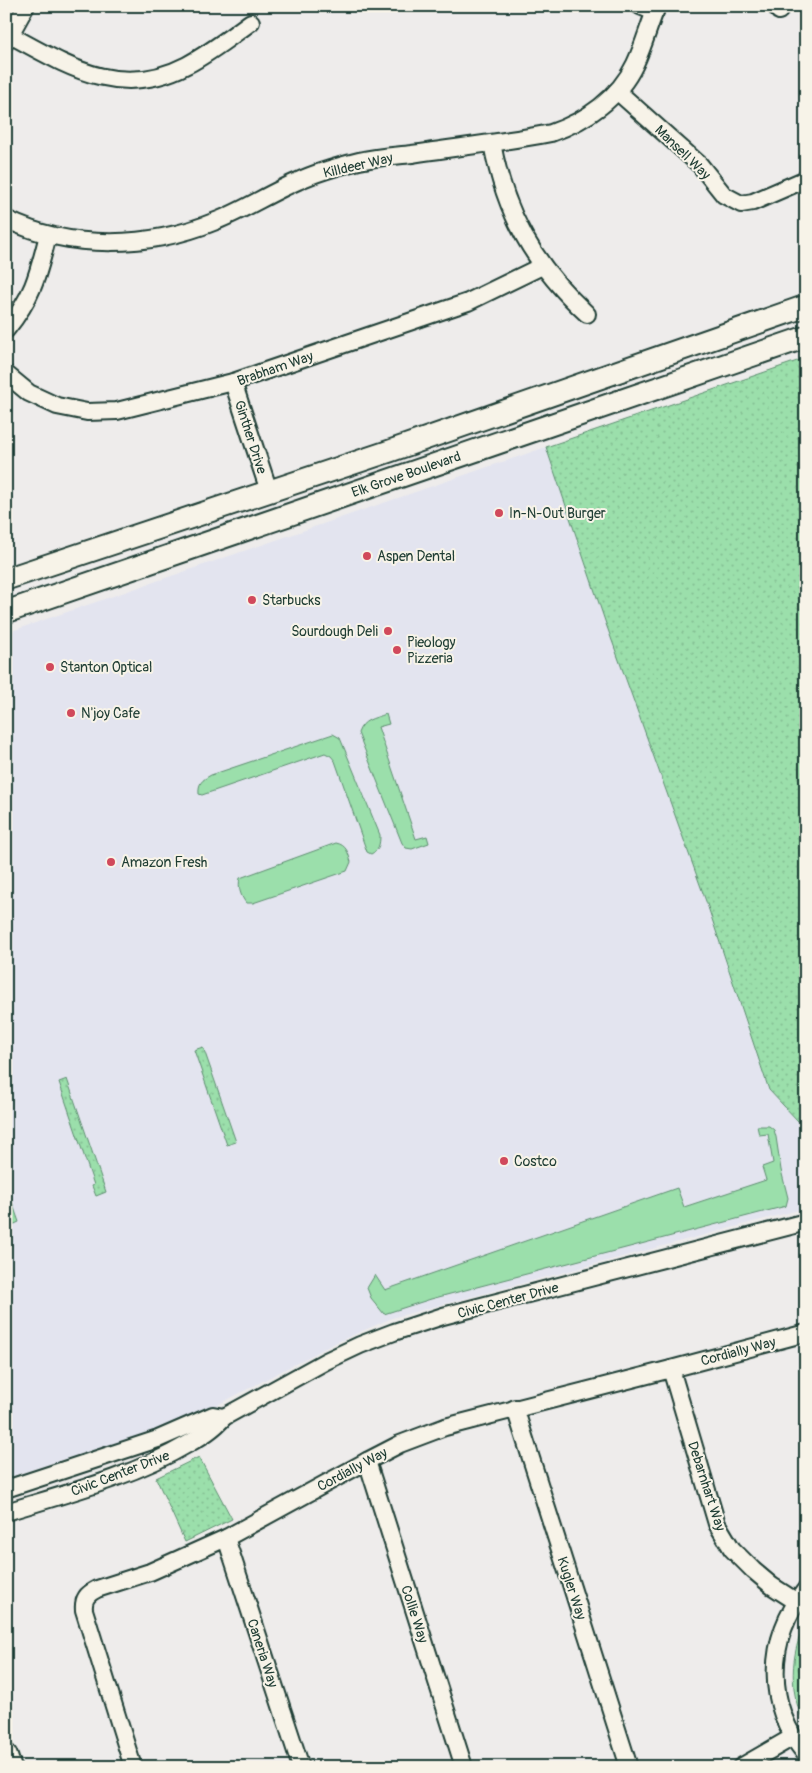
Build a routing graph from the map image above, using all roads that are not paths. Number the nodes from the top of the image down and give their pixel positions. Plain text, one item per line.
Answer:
1 (26, 6) edge
2 (651, 8) edge
3 (251, 22) dead end
4 (8, 38) edge
5 (617, 91) junction
6 (492, 143) junction
7 (806, 179) edge
8 (6, 219) edge
9 (48, 235) junction
10 (542, 266) junction
11 (806, 306) edge
12 (587, 314) dead end
13 (6, 330) edge
14 (806, 337) edge
15 (6, 374) edge
16 (233, 382) junction
17 (269, 491) junction
18 (6, 579) edge
19 (6, 612) edge
20 (806, 1222) edge
21 (806, 1333) edge
22 (671, 1369) junction
23 (515, 1408) junction
24 (224, 1417) junction
25 (367, 1461) junction
26 (6, 1489) edge
27 (6, 1512) edge
28 (226, 1538) junction
29 (801, 1595) edge
30 (793, 1737) junction
31 (6, 1755) edge
32 (806, 1755) edge
33 (10, 1767) edge
34 (134, 1767) edge
35 (301, 1767) edge
36 (464, 1767) edge
37 (629, 1767) edge
38 (741, 1767) edge

1 - 4 street
2 - 5 street, Killdeer Way
3 - 4 street
5 - 6 street, Killdeer Way
5 - 7 street, Mansell Way
6 - 9 street, Killdeer Way
6 - 10 street
8 - 9 street, Killdeer Way
9 - 13 street
10 - 12 street
10 - 16 street, Brabham Way
11 - 17 main road, Elk Grove Boulevard
14 - 19 main road, Elk Grove Boulevard
15 - 16 street, Brabham Way
16 - 17 street, Ginther Drive
17 - 18 main road, Elk Grove Boulevard
20 - 24 street, Civic Center Drive
21 - 22 street, Cordially Way
22 - 23 street, Cordially Way
22 - 29 street, Debarnhart Way
23 - 25 street, Cordially Way
23 - 37 street, Kugler Way
24 - 26 street, Civic Center Drive
24 - 27 street, Civic Center Drive
25 - 28 street, Cordially Way
25 - 36 street, Collie Way
28 - 34 street, Cordially Way
28 - 35 street, Caneria Way
29 - 30 street
30 - 32 street
30 - 38 street
31 - 33 main road

